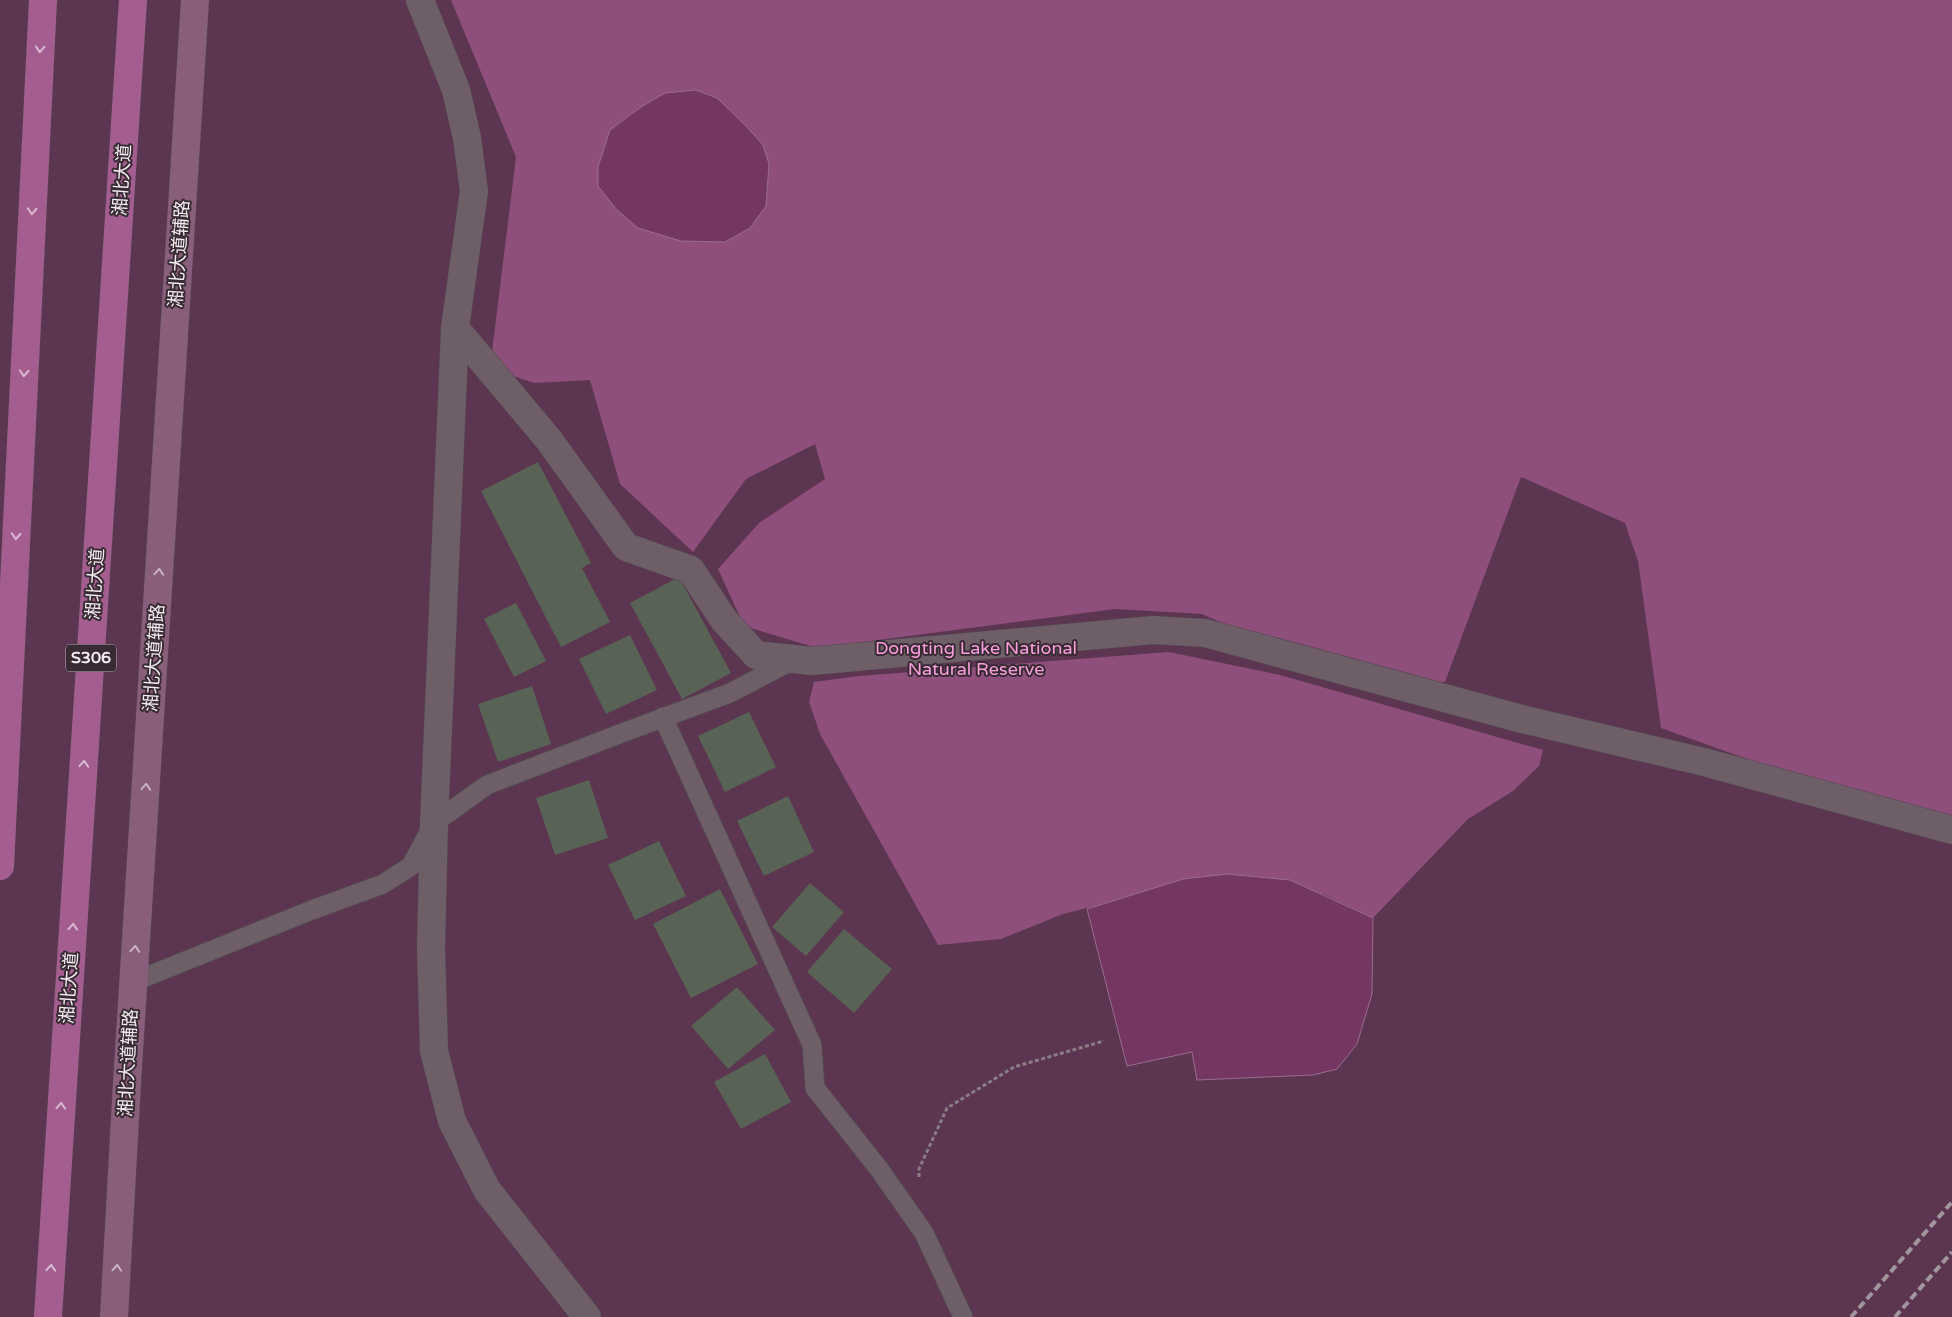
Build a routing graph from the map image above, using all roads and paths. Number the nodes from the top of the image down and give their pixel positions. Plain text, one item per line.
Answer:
1 (43, 0) edge
2 (134, 0) edge
3 (195, 0) edge
4 (420, 0) edge
5 (454, 328) junction
6 (795, 659) junction
7 (663, 718) junction
8 (434, 824) junction
9 (1952, 830) edge
10 (0, 866) edge
11 (133, 982) junction
12 (1104, 1041) dead end
13 (920, 1178) dead end
14 (48, 1317) edge
15 (114, 1317) edge
16 (587, 1317) edge
17 (963, 1317) edge

1 -> 10 main road
14 -> 2 main road, 湘北大道 / S306
11 -> 3 main road, 湘北大道辅路
4 - 5 street
5 - 6 street
5 - 8 street
6 - 7 lane
6 - 9 street
7 - 8 lane
7 - 17 lane
8 - 11 lane
8 - 16 street
15 -> 11 main road, 湘北大道辅路
12 - 13 path

